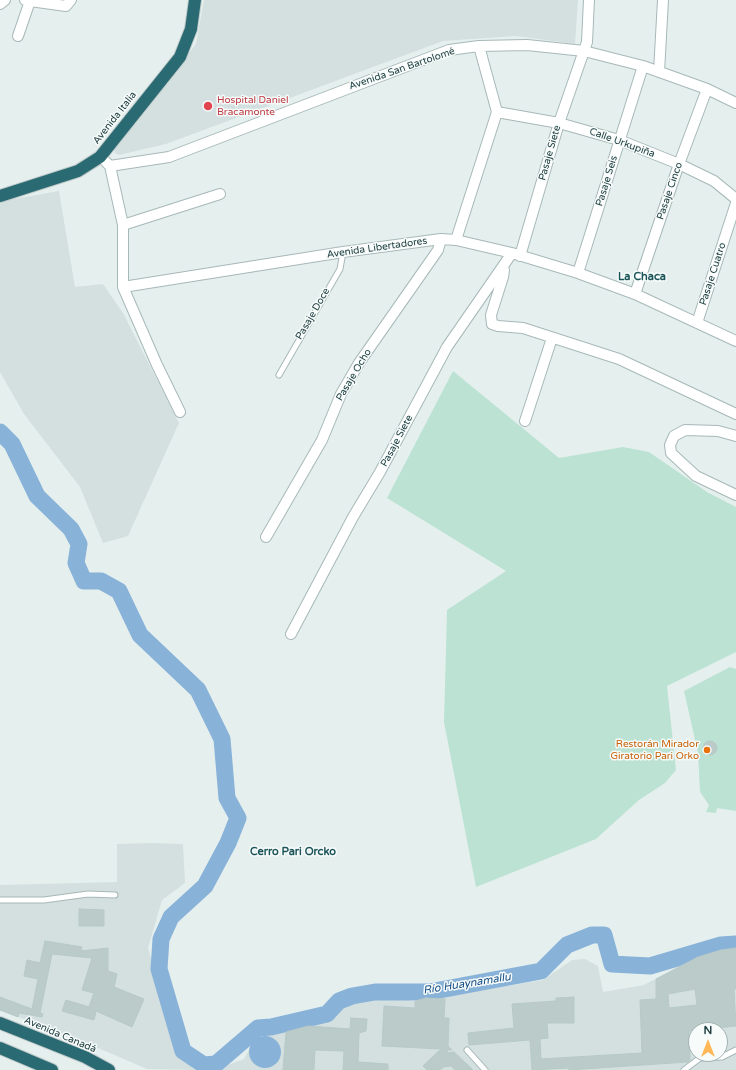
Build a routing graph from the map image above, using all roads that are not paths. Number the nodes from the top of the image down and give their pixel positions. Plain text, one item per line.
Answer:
1 (5, 0) edge
2 (29, 0) edge
3 (71, 0) edge
4 (195, 0) edge
5 (589, 0) edge
6 (664, 0) edge
7 (0, 4) edge
8 (18, 36) dead end
9 (479, 46) junction
10 (584, 51) junction
11 (643, 66) junction
12 (659, 72) junction
13 (707, 89) junction
14 (736, 102) edge
15 (497, 112) junction
16 (559, 123) junction
17 (619, 140) junction
18 (100, 157) junction
19 (679, 164) junction
20 (110, 166) junction
21 (220, 194) dead end
22 (0, 196) edge
23 (736, 201) edge
24 (123, 225) junction
25 (441, 239) junction
26 (456, 240) junction
27 (343, 252) junction
28 (516, 254) junction
29 (504, 266) junction
30 (578, 273) junction
31 (123, 287) junction
32 (635, 294) junction
33 (697, 323) junction
34 (552, 338) junction
35 (736, 341) edge
36 (278, 375) dead end
37 (180, 412) dead end
38 (736, 414) edge
39 (525, 421) dead end
40 (736, 436) edge
41 (736, 495) edge
42 (266, 537) dead end
43 (291, 634) dead end
44 (115, 895) dead end
45 (0, 900) edge
46 (0, 1023) edge
47 (0, 1048) edge
48 (467, 1050) dead end
49 (736, 1050) edge
50 (52, 1070) edge
51 (109, 1070) edge
52 (485, 1070) edge
53 (684, 1070) edge

1 - 7 street
2 - 3 street
2 - 8 street
4 - 18 highway, Avenida Italia
5 - 10 street, Pasaje Siete
6 - 12 street
9 - 10 street, Avenida San Bartolomé
9 - 15 street
9 - 20 street, Avenida San Bartolomé
10 - 11 street, Avenida San Bartolomé
10 - 16 street, Pasaje Siete
11 - 12 street, Avenida San Bartolomé
11 - 17 street, Pasaje Seis
12 - 13 street, Avenida San Bartolomé
13 - 14 street, Avenida San Bartolomé
13 - 19 street, Pasaje Cinco
15 - 16 street, Calle Urkupiña
15 - 26 street
16 - 17 street, Calle Urkupiña
16 - 28 street, Pasaje Siete
17 - 19 street, Calle Urkupiña
17 - 30 street, Pasaje Seis
18 - 20 street
18 - 22 highway, Avenida Italia
19 - 23 street, Calle Urkupiña
19 - 32 street, Pasaje Cinco
20 - 24 street
21 - 24 street
23 - 33 street, Pasaje Cuatro
24 - 31 street
25 - 26 street, Avenida Libertadores
25 - 27 street, Avenida Libertadores
25 - 42 street, Pasaje Ocho
26 - 28 street, Avenida Libertadores
27 - 31 street, Avenida Libertadores
27 - 36 lane, Pasaje Doce
28 - 29 street, Pasaje Siete
28 - 30 street, Avenida Libertadores
29 - 34 street
29 - 43 street, Pasaje Siete
30 - 32 street, Avenida Libertadores
31 - 37 street
32 - 33 street, Avenida Libertadores
33 - 35 street, Avenida Libertadores
34 - 38 street
34 - 39 street
40 - 41 street
44 - 45 lane
46 - 51 highway, Avenida Canadá
47 - 50 highway
48 - 52 lane
49 - 53 lane

